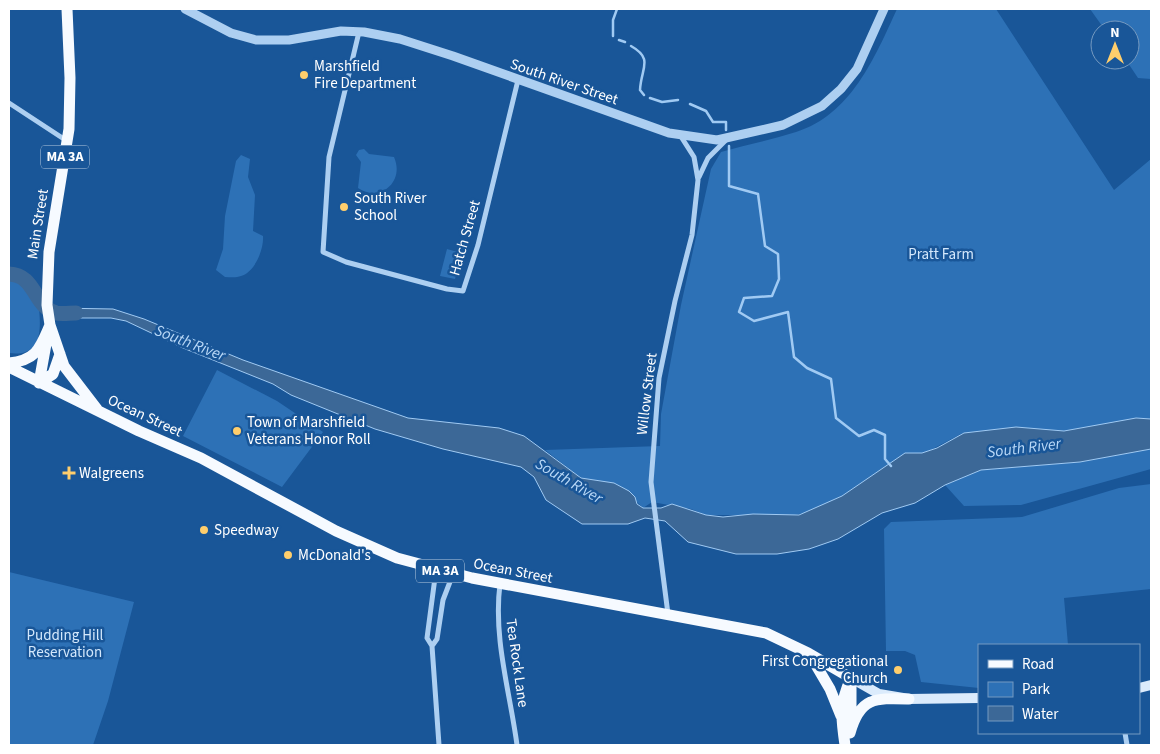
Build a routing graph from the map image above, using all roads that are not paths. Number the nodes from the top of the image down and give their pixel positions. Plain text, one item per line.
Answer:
1 (66, 9) edge
2 (185, 9) edge
3 (884, 9) edge
4 (359, 32) junction
5 (518, 80) junction
6 (9, 103) edge
7 (680, 135) junction
8 (727, 139) junction
9 (67, 142) junction
10 (698, 180) junction
11 (49, 321) junction
12 (60, 352) junction
13 (9, 363) edge
14 (9, 367) edge
15 (39, 383) junction
16 (98, 410) junction
17 (436, 570) junction
18 (453, 574) junction
19 (500, 584) junction
20 (668, 614) junction
21 (432, 646) junction
22 (808, 653) junction
23 (851, 678) junction
24 (978, 698) edge
25 (909, 699) junction
26 (841, 716) junction
27 (850, 733) junction
28 (439, 745) edge
29 (517, 745) edge
30 (847, 745) edge

1 - 9 main road, Main Street / MA 3A
2 - 4 street, South River Street
3 - 8 street, South River Street
4 - 5 street, South River Street
4 - 5 street, Hatch Street
5 - 7 street, South River Street
6 - 9 street
7 - 8 street, South River Street
7 - 10 street, Willow Street
8 - 10 street, Willow Street
9 - 11 main road, Main Street / MA 3A
10 - 20 street, Willow Street
11 - 12 main road, Main Street / MA 3A
11 - 13 main road
11 - 15 main road, Main Street / MA 3A
12 - 15 main road
12 - 16 main road, MA 3A
14 - 15 main road, Ocean Street
15 - 16 main road, Ocean Street / MA 3A
16 - 17 main road, Ocean Street / MA 3A
17 - 18 main road, Ocean Street / MA 3A
17 - 21 street
18 - 19 main road, Ocean Street / MA 3A
18 - 21 street
19 - 20 main road, Ocean Street / MA 3A
19 - 29 street, Tea Rock Lane
20 - 22 main road, Ocean Street / MA 3A
21 - 28 street
22 - 23 main road, Ocean Street / MA 3A
22 - 26 main road
23 - 25 main road, Ocean Street
23 - 26 main road
23 - 27 main road
24 - 25 main road, Ocean Street
25 - 27 main road
26 - 30 main road
27 - 30 main road

